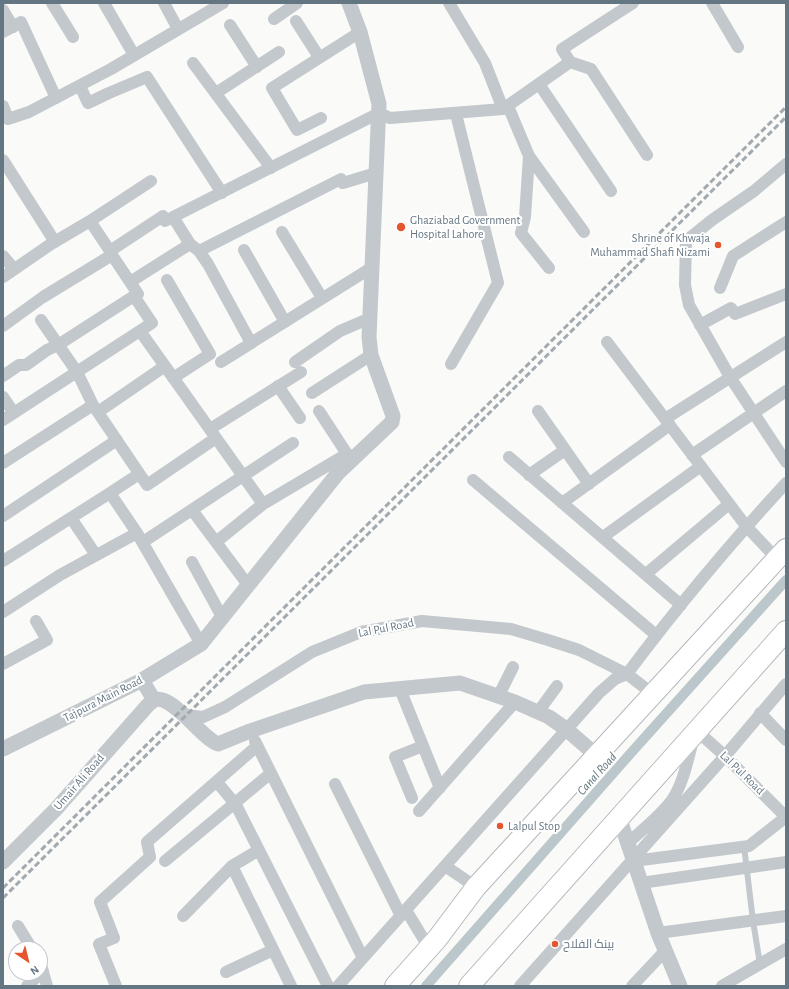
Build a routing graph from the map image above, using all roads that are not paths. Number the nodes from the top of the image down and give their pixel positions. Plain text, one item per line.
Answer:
1 (52, 3) edge
2 (104, 3) edge
3 (164, 3) edge
4 (223, 3) edge
5 (297, 3) edge
6 (349, 3) edge
7 (449, 3) edge
8 (633, 3) edge
9 (716, 5) edge
10 (3, 10) edge
11 (274, 19) dead end
12 (296, 21) dead end
13 (230, 25) dead end
14 (8, 29) edge
15 (178, 29) junction
16 (360, 32) junction
17 (73, 37) dead end
18 (738, 47) dead end
19 (279, 52) dead end
20 (134, 56) junction
21 (319, 57) junction
22 (570, 62) junction
23 (193, 63) dead end
24 (257, 67) junction
25 (539, 84) junction
26 (80, 86) junction
27 (216, 93) junction
28 (56, 98) junction
29 (3, 106) edge
30 (506, 108) junction
31 (379, 113) junction
32 (456, 114) junction
33 (320, 118) dead end
34 (5, 121) edge
35 (647, 155) dead end
36 (529, 156) junction
37 (3, 160) edge
38 (785, 167) edge
39 (271, 168) junction
40 (376, 172) junction
41 (152, 181) dead end
42 (612, 190) dead end
43 (222, 193) junction
44 (174, 217) junction
45 (90, 221) junction
46 (786, 222) edge
47 (282, 232) dead end
48 (584, 232) dead end
49 (55, 242) junction
50 (194, 248) junction
51 (244, 250) dead end
52 (111, 253) junction
53 (3, 256) edge
54 (371, 268) junction
55 (548, 268) dead end
56 (14, 269) junction
57 (3, 277) edge
58 (167, 280) dead end
59 (130, 282) junction
60 (720, 288) dead end
61 (786, 294) edge
62 (134, 296) junction
63 (322, 298) junction
64 (368, 319) junction
65 (42, 320) dead end
66 (285, 322) junction
67 (700, 325) junction
68 (3, 326) edge
69 (140, 330) junction
70 (252, 342) junction
71 (607, 342) dead end
72 (786, 342) edge
73 (58, 345) junction
74 (371, 355) junction
75 (221, 362) dead end
76 (452, 364) dead end
77 (165, 366) junction
78 (77, 372) junction
79 (3, 376) edge
80 (730, 377) junction
81 (173, 378) junction
82 (278, 386) junction
83 (786, 391) edge
84 (312, 393) dead end
85 (3, 397) edge
86 (95, 409) junction
87 (319, 411) dead end
88 (538, 411) dead end
89 (14, 413) junction
90 (754, 413) junction
91 (300, 418) dead end
92 (3, 420) edge
93 (667, 422) junction
94 (213, 434) junction
95 (117, 440) junction
96 (294, 443) dead end
97 (565, 450) junction
98 (692, 454) junction
99 (351, 455) junction
100 (509, 457) dead end
101 (786, 462) edge
102 (3, 463) edge
103 (700, 466) junction
104 (139, 474) junction
105 (529, 475) junction
106 (243, 476) junction
107 (472, 480) dead end
108 (786, 483) edge
109 (589, 484) junction
110 (110, 493) junction
111 (562, 503) junction
112 (263, 504) junction
113 (729, 504) junction
114 (192, 510) junction
115 (3, 516) edge
116 (71, 518) junction
117 (746, 526) junction
118 (602, 537) junction
119 (140, 538) junction
120 (216, 542) junction
121 (781, 554) edge
122 (96, 555) junction
123 (3, 561) edge
124 (192, 562) dead end
125 (646, 574) junction
126 (248, 585) junction
127 (680, 604) junction
128 (3, 612) edge
129 (222, 617) junction
130 (36, 621) dead end
131 (786, 631) edge
132 (656, 635) junction
133 (201, 644) junction
134 (3, 664) edge
135 (512, 667) dead end
136 (627, 674) junction
137 (142, 680) junction
138 (786, 684) edge
139 (557, 686) dead end
140 (400, 689) junction
141 (653, 694) junction
142 (498, 697) junction
143 (154, 700) junction
144 (515, 702) junction
145 (538, 712) junction
146 (760, 713) junction
147 (186, 715) junction
148 (566, 728) junction
149 (696, 730) junction
150 (250, 731) junction
151 (786, 740) edge
152 (257, 746) junction
153 (423, 746) junction
154 (3, 749) edge
155 (596, 755) junction
156 (725, 756) junction
157 (271, 773) junction
158 (216, 782) junction
159 (336, 784) dead end
160 (440, 788) junction
161 (412, 798) dead end
162 (235, 803) junction
163 (419, 811) dead end
164 (619, 817) junction
165 (786, 817) edge
166 (628, 842) junction
167 (744, 846) junction
168 (259, 850) junction
169 (633, 859) junction
170 (165, 861) dead end
171 (3, 862) edge
172 (786, 862) edge
173 (232, 866) junction
174 (445, 866) junction
175 (746, 868) junction
176 (641, 883) junction
177 (476, 887) junction
178 (403, 913) junction
179 (183, 916) dead end
180 (786, 916) edge
181 (752, 921) junction
182 (18, 926) dead end
183 (658, 932) junction
184 (27, 941) edge
185 (429, 948) junction
186 (273, 950) junction
187 (664, 951) junction
188 (784, 953) edge
189 (363, 958) junction
190 (760, 964) junction
191 (226, 972) dead end
192 (116, 986) edge
193 (291, 986) edge
194 (328, 986) edge
195 (338, 986) edge
196 (395, 986) edge
197 (469, 986) edge
198 (520, 986) edge
199 (632, 986) edge
200 (680, 986) edge
201 (722, 986) edge

1 - 17 street
2 - 20 street
3 - 15 street
4 - 15 street
5 - 11 street
6 - 16 street
7 - 30 street
8 - 22 street
9 - 18 street
10 - 14 street
12 - 21 street
13 - 24 street
14 - 28 street
15 - 20 street
16 - 21 street
16 - 31 street
19 - 24 street
20 - 26 street
21 - 33 street
22 - 25 street
22 - 35 street
23 - 27 street
24 - 27 street
25 - 30 street
25 - 42 street
26 - 28 street
26 - 43 street
27 - 39 street
28 - 34 street
29 - 34 street
30 - 32 street
30 - 36 street
31 - 32 street
31 - 39 street
31 - 40 street
32 - 76 street
36 - 48 street
36 - 55 street
37 - 49 street
38 - 67 street
39 - 43 street
40 - 50 street
40 - 54 street
41 - 45 street
43 - 44 street
44 - 50 street
44 - 52 street
45 - 49 street
45 - 52 street
46 - 60 street
47 - 63 street
49 - 56 street
50 - 59 street
50 - 70 street
51 - 66 street
52 - 59 street
52 - 68 street
53 - 56 street
54 - 63 street
54 - 64 street
56 - 57 street
58 - 81 street
59 - 62 street
61 - 67 street
62 - 69 street
62 - 73 street
63 - 66 street
64 - 74 street
64 - 82 street
65 - 73 street
66 - 70 street
67 - 80 street
69 - 77 street
69 - 78 street
70 - 75 street
71 - 93 street
72 - 80 street
73 - 78 street
73 - 79 street
74 - 84 street
74 - 99 street
77 - 81 street
77 - 86 street
78 - 86 street
78 - 89 street
80 - 90 street
80 - 93 street
81 - 94 street
82 - 91 street
82 - 94 street
83 - 90 street
85 - 89 street
86 - 95 street
86 - 102 street
87 - 99 street
88 - 97 street
89 - 92 street
90 - 98 street
90 - 101 street
93 - 98 street
93 - 109 street
94 - 104 street
94 - 106 street
95 - 104 street
95 - 115 street
96 - 106 street
97 - 105 street
97 - 109 street
98 - 103 street
99 - 112 street
99 - 126 street
100 - 105 street
103 - 113 street
103 - 118 street
104 - 110 street
105 - 111 street
106 - 112 street
106 - 114 street
107 - 132 street
108 - 117 street
109 - 111 street
110 - 116 street
110 - 119 street
111 - 118 street
112 - 120 street
113 - 117 street
113 - 125 street
114 - 119 street
114 - 120 street
116 - 122 street
116 - 123 street
117 - 121 street
117 - 127 street
118 - 125 street
119 - 122 street
119 - 133 street
120 - 126 street
121 - 141 highway
122 - 128 street
124 - 129 street
125 - 127 street
126 - 129 street
127 - 132 street
129 - 133 street
130 - 134 street
131 - 149 highway
132 - 136 street
133 - 137 street, Tajpura Main Road
135 - 142 street
136 - 141 street, Lal Pul Road
136 - 147 street, Lal Pul Road
136 - 148 street
137 - 143 street
137 - 154 street, Tajpura Main Road
138 - 146 street
139 - 145 street
140 - 142 street
140 - 150 street
140 - 153 street
141 - 155 highway
142 - 144 street
143 - 147 street
143 - 171 street, Umair Ali Road
144 - 145 street
144 - 160 street
145 - 148 street
146 - 151 street
146 - 156 street
147 - 150 street
148 - 155 street
148 - 174 street
149 - 156 street, Lal Pul Road
149 - 164 highway
149 - 166 street
150 - 152 street
152 - 157 street
152 - 158 street
153 - 160 street
153 - 161 street
155 - 177 highway
156 - 165 street, Lal Pul Road
156 - 169 street
157 - 162 street
157 - 189 street
158 - 162 street
158 - 192 street
159 - 178 street
160 - 163 street
162 - 168 street
162 - 170 street
164 - 166 street
164 - 197 highway
165 - 167 street
166 - 169 street
167 - 169 street
167 - 175 lane
168 - 173 street
168 - 194 street
169 - 176 street
169 - 198 street
172 - 175 street
173 - 179 street
173 - 186 street
174 - 177 street
174 - 178 street
175 - 176 street
175 - 181 lane
176 - 183 street
177 - 185 highway
178 - 185 street
178 - 189 street
180 - 181 street
181 - 183 street
181 - 190 lane
182 - 184 street
183 - 187 street
185 - 196 highway
186 - 191 street
186 - 193 street
187 - 199 street
187 - 200 street
188 - 190 street
189 - 195 street
190 - 201 street

